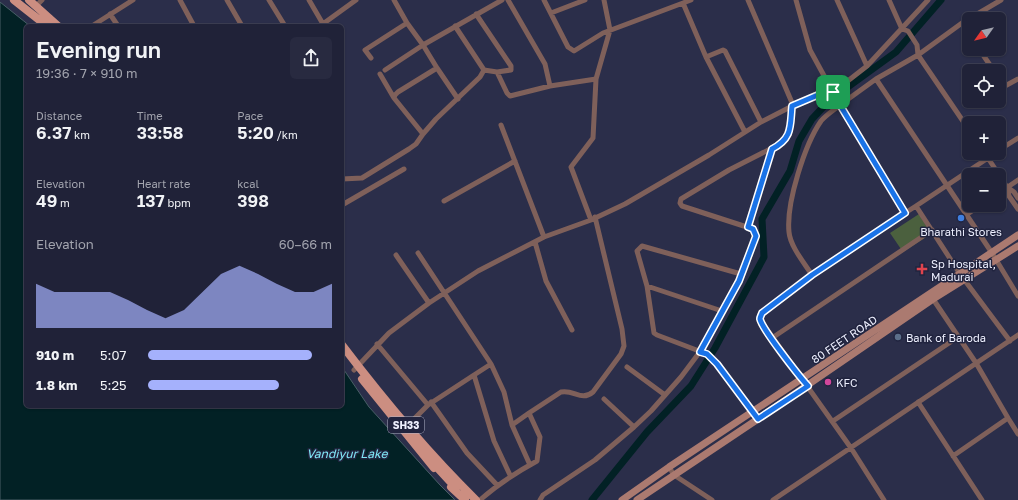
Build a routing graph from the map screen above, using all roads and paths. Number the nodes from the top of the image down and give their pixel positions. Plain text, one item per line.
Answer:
1 (14, 0) edge
2 (29, 0) edge
3 (42, 0) edge
4 (132, 0) edge
5 (180, 0) edge
6 (226, 0) edge
7 (269, 0) edge
8 (309, 0) edge
9 (356, 0) edge
10 (394, 0) edge
11 (502, 0) edge
12 (508, 0) edge
13 (544, 0) edge
14 (585, 0) edge
15 (604, 0) edge
16 (691, 0) edge
17 (748, 0) edge
18 (796, 0) edge
19 (837, 0) edge
20 (889, 0) edge
21 (928, 0) edge
22 (1001, 0) edge
23 (683, 3) junction
24 (36, 6) junction
25 (981, 12) edge
26 (551, 13) junction
27 (110, 14) junction
28 (476, 14) junction
29 (407, 23) junction
30 (962, 23) edge
31 (44, 24) edge
32 (56, 24) edge
33 (95, 24) edge
34 (117, 24) edge
35 (193, 24) edge
36 (241, 24) edge
37 (284, 24) edge
38 (321, 24) edge
39 (323, 24) edge
40 (455, 26) junction
41 (902, 29) junction
42 (610, 30) junction
43 (423, 46) junction
44 (918, 55) junction
45 (706, 57) junction
46 (371, 58) dead end
47 (867, 66) junction
48 (437, 68) junction
49 (385, 70) dead end
50 (484, 70) junction
51 (497, 72) junction
52 (380, 74) dead end
53 (596, 79) junction
54 (876, 79) junction
55 (1018, 79) edge
56 (1006, 85) edge
57 (550, 86) junction
58 (833, 91) junction
59 (394, 98) junction
60 (458, 99) junction
61 (840, 103) junction
62 (792, 106) junction
63 (962, 120) edge
64 (761, 122) junction
65 (501, 125) dead end
66 (745, 132) junction
67 (423, 134) junction
68 (1018, 138) edge
69 (1006, 146) edge
70 (772, 149) junction
71 (980, 160) edge
72 (989, 160) edge
73 (515, 161) junction
74 (404, 170) dead end
75 (344, 179) edge
76 (1018, 180) edge
77 (947, 186) junction
78 (1007, 187) junction
79 (1018, 198) edge
80 (444, 201) dead end
81 (344, 204) edge
82 (916, 206) junction
83 (1018, 209) edge
84 (970, 212) edge
85 (905, 213) junction
86 (966, 215) junction
87 (593, 219) junction
88 (748, 227) junction
89 (932, 230) junction
90 (1018, 235) edge
91 (544, 237) junction
92 (535, 242) junction
93 (1018, 246) edge
94 (418, 253) dead end
95 (992, 253) junction
96 (396, 255) dead end
97 (997, 260) junction
98 (741, 274) junction
99 (812, 275) junction
100 (962, 276) junction
101 (647, 286) junction
102 (445, 292) junction
103 (1018, 296) edge
104 (933, 299) junction
105 (429, 303) junction
106 (722, 311) junction
107 (572, 330) dead end
108 (1018, 335) edge
109 (958, 337) junction
110 (772, 338) junction
111 (1010, 341) junction
112 (377, 344) junction
113 (344, 349) edge
114 (344, 349) edge
115 (700, 352) junction
116 (344, 355) edge
117 (344, 356) edge
118 (976, 363) junction
119 (491, 364) junction
120 (627, 367) dead end
121 (356, 368) junction
122 (474, 375) junction
123 (805, 383) junction
124 (665, 396) junction
125 (604, 399) dead end
126 (918, 402) junction
127 (429, 404) junction
128 (529, 413) junction
129 (753, 413) junction
130 (1008, 418) junction
131 (758, 419) junction
132 (833, 422) junction
133 (512, 425) junction
134 (407, 426) junction
135 (634, 427) junction
136 (1018, 434) edge
137 (851, 448) junction
138 (953, 456) junction
139 (530, 465) junction
140 (669, 467) junction
141 (510, 475) junction
142 (674, 475) junction
143 (497, 485) junction
144 (465, 500) edge
145 (468, 500) edge
146 (474, 500) edge
147 (480, 500) edge
148 (540, 500) edge
149 (622, 500) edge
150 (637, 500) edge
151 (712, 500) edge
152 (773, 500) edge
153 (884, 500) edge
154 (982, 500) edge

1 - 31 main road
2 - 24 main road
3 - 24 street
4 - 27 street
5 - 35 street
6 - 36 street
7 - 37 street
8 - 38 street
9 - 39 street
10 - 29 street
11 - 28 street
12 - 57 street
13 - 26 street
14 - 26 street
15 - 42 street
16 - 23 street
17 - 62 street
18 - 58 street
19 - 47 street
20 - 41 street
21 - 41 street
22 - 25 street
23 - 42 street
23 - 45 street
24 - 32 main road
26 - 42 street
27 - 33 street
27 - 34 street
28 - 40 street
28 - 51 street
29 - 43 street
29 - 46 street
30 - 44 street
40 - 43 street
40 - 50 street
41 - 44 street
41 - 47 street
42 - 53 street
43 - 48 street
43 - 49 street
44 - 54 street
44 - 63 street
45 - 64 street
45 - 66 street
47 - 58 street
48 - 59 street
48 - 60 street
50 - 51 street
50 - 60 street
51 - 57 street
52 - 59 street
53 - 57 street
53 - 87 street
54 - 61 street
54 - 77 street
55 - 56 street
58 - 61 street
58 - 62 street
59 - 67 street
60 - 67 street
61 - 85 street
61 - 99 street
62 - 64 street
62 - 70 street
64 - 66 street
65 - 73 street
66 - 87 street
67 - 75 street
68 - 69 street
70 - 88 street
70 - 88 street
71 - 77 street
72 - 78 street
73 - 80 street
73 - 91 street
74 - 81 street
76 - 78 street
77 - 82 street
77 - 86 street
78 - 79 street
78 - 83 street
82 - 85 street
82 - 89 street
84 - 86 street
85 - 99 street
86 - 95 street
87 - 91 street
87 - 128 street
88 - 98 street
89 - 100 street
89 - 110 street
90 - 95 main road, 80 FEET ROAD
91 - 92 street
92 - 102 street
92 - 107 street
93 - 97 main road, 80 FEET ROAD
94 - 102 street
95 - 97 street
95 - 100 main road, 80 FEET ROAD
96 - 105 street
97 - 100 main road, 80 FEET ROAD
97 - 103 street
98 - 101 street
98 - 106 street
99 - 110 street
100 - 104 main road, 80 FEET ROAD
100 - 111 street
100 - 123 main road, 80 FEET ROAD
101 - 106 street
101 - 115 street
102 - 105 street
102 - 119 street
104 - 109 street
104 - 123 main road, 80 FEET ROAD
105 - 112 street
106 - 115 street
108 - 111 street
109 - 118 street
109 - 132 street
110 - 123 street
111 - 118 street
112 - 121 street
112 - 127 street
113 - 121 main road, SH33
114 - 146 main road
115 - 124 street
115 - 129 street
116 - 121 main road, SH33
117 - 145 main road
118 - 126 street
118 - 130 street
119 - 122 street
119 - 133 street
120 - 124 street
121 - 134 main road, SH33
121 - 144 main road, SH33
122 - 127 street
122 - 141 street
123 - 129 main road, 80 FEET ROAD
123 - 131 main road, 80 FEET ROAD
123 - 132 street
124 - 135 street
125 - 135 street
126 - 137 street
126 - 138 street
127 - 134 street
127 - 143 street
128 - 133 street
128 - 139 street
129 - 131 street
129 - 140 main road, 80 FEET ROAD
130 - 136 street
130 - 138 street
131 - 142 main road, 80 FEET ROAD
132 - 137 street
133 - 139 street
134 - 146 main road, SH33
135 - 148 street
137 - 152 street
137 - 153 street
138 - 154 street
139 - 141 street
140 - 142 street
140 - 149 main road, 80 FEET ROAD
141 - 143 street
142 - 150 main road, 80 FEET ROAD
142 - 151 street
143 - 147 street

